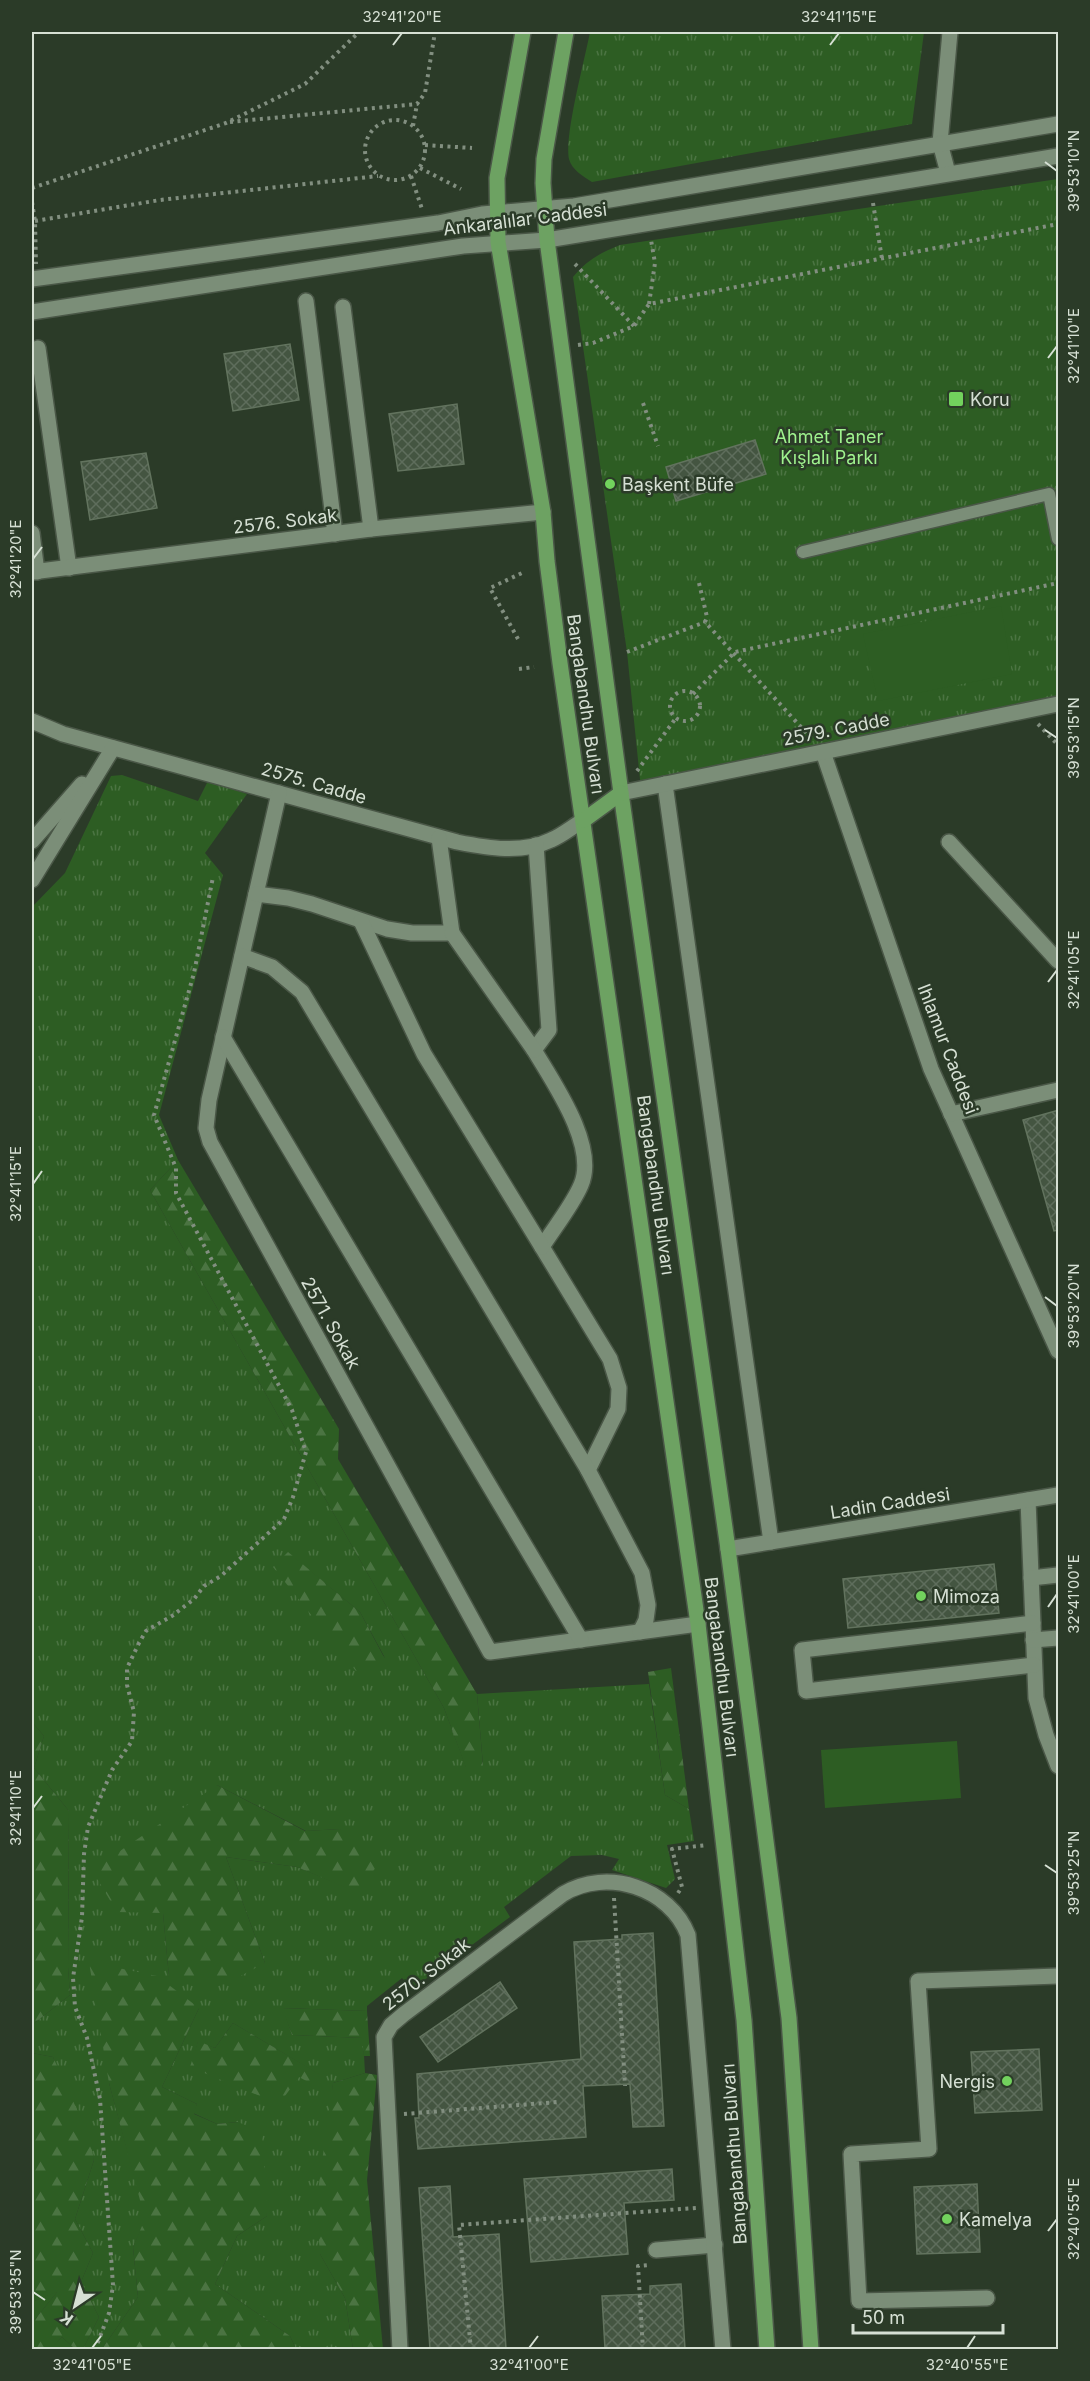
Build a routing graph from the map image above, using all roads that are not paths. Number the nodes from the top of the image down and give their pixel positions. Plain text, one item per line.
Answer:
1 (523, 32) edge
2 (566, 32) edge
3 (950, 32) edge
4 (1059, 124) edge
5 (940, 143) junction
6 (1059, 156) edge
7 (948, 172) junction
8 (544, 211) junction
9 (497, 213) junction
10 (547, 240) junction
11 (498, 242) junction
12 (34, 275) edge
13 (306, 301) dead end
14 (344, 307) dead end
15 (32, 312) edge
16 (38, 348) dead end
17 (543, 512) junction
18 (371, 530) junction
19 (32, 533) edge
20 (335, 534) junction
21 (1059, 539) edge
22 (803, 552) dead end
23 (69, 568) junction
24 (34, 572) edge
25 (1059, 704) edge
26 (32, 721) edge
27 (113, 748) junction
28 (823, 752) junction
29 (665, 784) junction
30 (279, 793) junction
31 (621, 793) junction
32 (584, 820) junction
33 (439, 838) junction
34 (32, 841) edge
35 (949, 842) dead end
36 (536, 845) junction
37 (32, 880) edge
38 (256, 894) junction
39 (361, 921) junction
40 (452, 933) junction
41 (242, 956) junction
42 (1059, 961) edge
43 (223, 1037) junction
44 (534, 1050) junction
45 (1059, 1090) edge
46 (951, 1114) junction
47 (542, 1247) junction
48 (1059, 1351) edge
49 (588, 1470) junction
50 (1059, 1495) edge
51 (1028, 1500) junction
52 (771, 1542) junction
53 (728, 1549) junction
54 (1059, 1575) edge
55 (1031, 1578) junction
56 (1033, 1623) junction
57 (698, 1624) junction
58 (640, 1632) junction
59 (1059, 1638) edge
60 (581, 1640) junction
61 (1033, 1640) junction
62 (1034, 1665) junction
63 (1059, 1766) edge
64 (1059, 1976) edge
65 (715, 2245) junction
66 (658, 2257) road end
67 (987, 2298) dead end
68 (400, 2349) edge
69 (723, 2349) edge
70 (767, 2349) edge
71 (811, 2349) edge

1 - 9 main road, Bangabandhu Bulvarı
2 - 8 main road, Bangabandhu Bulvarı
3 - 5 street
4 - 5 street, Ankaralılar Caddesi
5 - 7 street
5 - 8 street, Ankaralılar Caddesi
6 - 7 street, Ankaralılar Caddesi
7 - 10 street, Ankaralılar Caddesi
8 - 9 street, Ankaralılar Caddesi
8 - 10 main road, Bangabandhu Bulvarı
9 - 11 main road, Bangabandhu Bulvarı
9 - 12 street, Ankaralılar Caddesi
10 - 11 street, Ankaralılar Caddesi
10 - 31 main road, Bangabandhu Bulvarı
11 - 15 street, Ankaralılar Caddesi
11 - 17 main road, Bangabandhu Bulvarı
13 - 20 street
14 - 18 street
16 - 23 street
17 - 18 street, 2576. Sokak
17 - 32 main road, Bangabandhu Bulvarı
18 - 20 street, 2576. Sokak
19 - 24 street
20 - 23 street, 2576. Sokak
21 - 22 lane
23 - 24 street, 2576. Sokak
25 - 28 street, 2579. Cadde
26 - 27 street, 2575. Cadde
27 - 30 street, 2575. Cadde
27 - 34 street
27 - 37 street
28 - 29 street, 2579. Cadde
28 - 46 street, Ihlamur Caddesi
29 - 31 street, 2579. Cadde
29 - 52 street
30 - 33 street, 2575. Cadde
30 - 38 street, 2571. Sokak
31 - 32 main road
31 - 53 main road, Bangabandhu Bulvarı
32 - 36 street, 2575. Cadde
32 - 57 main road, Bangabandhu Bulvarı
33 - 36 street, 2575. Cadde
33 - 40 street
35 - 42 street
36 - 44 street
38 - 39 street
38 - 41 street, 2571. Sokak
39 - 40 street
39 - 47 street
40 - 44 street
41 - 43 street, 2571. Sokak
41 - 49 street
43 - 60 street
43 - 60 street, 2571. Sokak
44 - 47 street
45 - 46 street
46 - 48 street, Ihlamur Caddesi
47 - 49 street
49 - 58 street
50 - 51 street, Ladin Caddesi
51 - 52 street, Ladin Caddesi
51 - 55 street
52 - 53 street, Ladin Caddesi
53 - 71 main road, Bangabandhu Bulvarı
54 - 55 street
55 - 56 street
56 - 61 street
56 - 62 street
57 - 58 street, 2571. Sokak
57 - 70 main road, Bangabandhu Bulvarı
58 - 60 street, 2571. Sokak
59 - 61 street
61 - 62 street
62 - 63 street
64 - 67 street
65 - 66 street
65 - 68 street, 2570. Sokak
65 - 69 street

